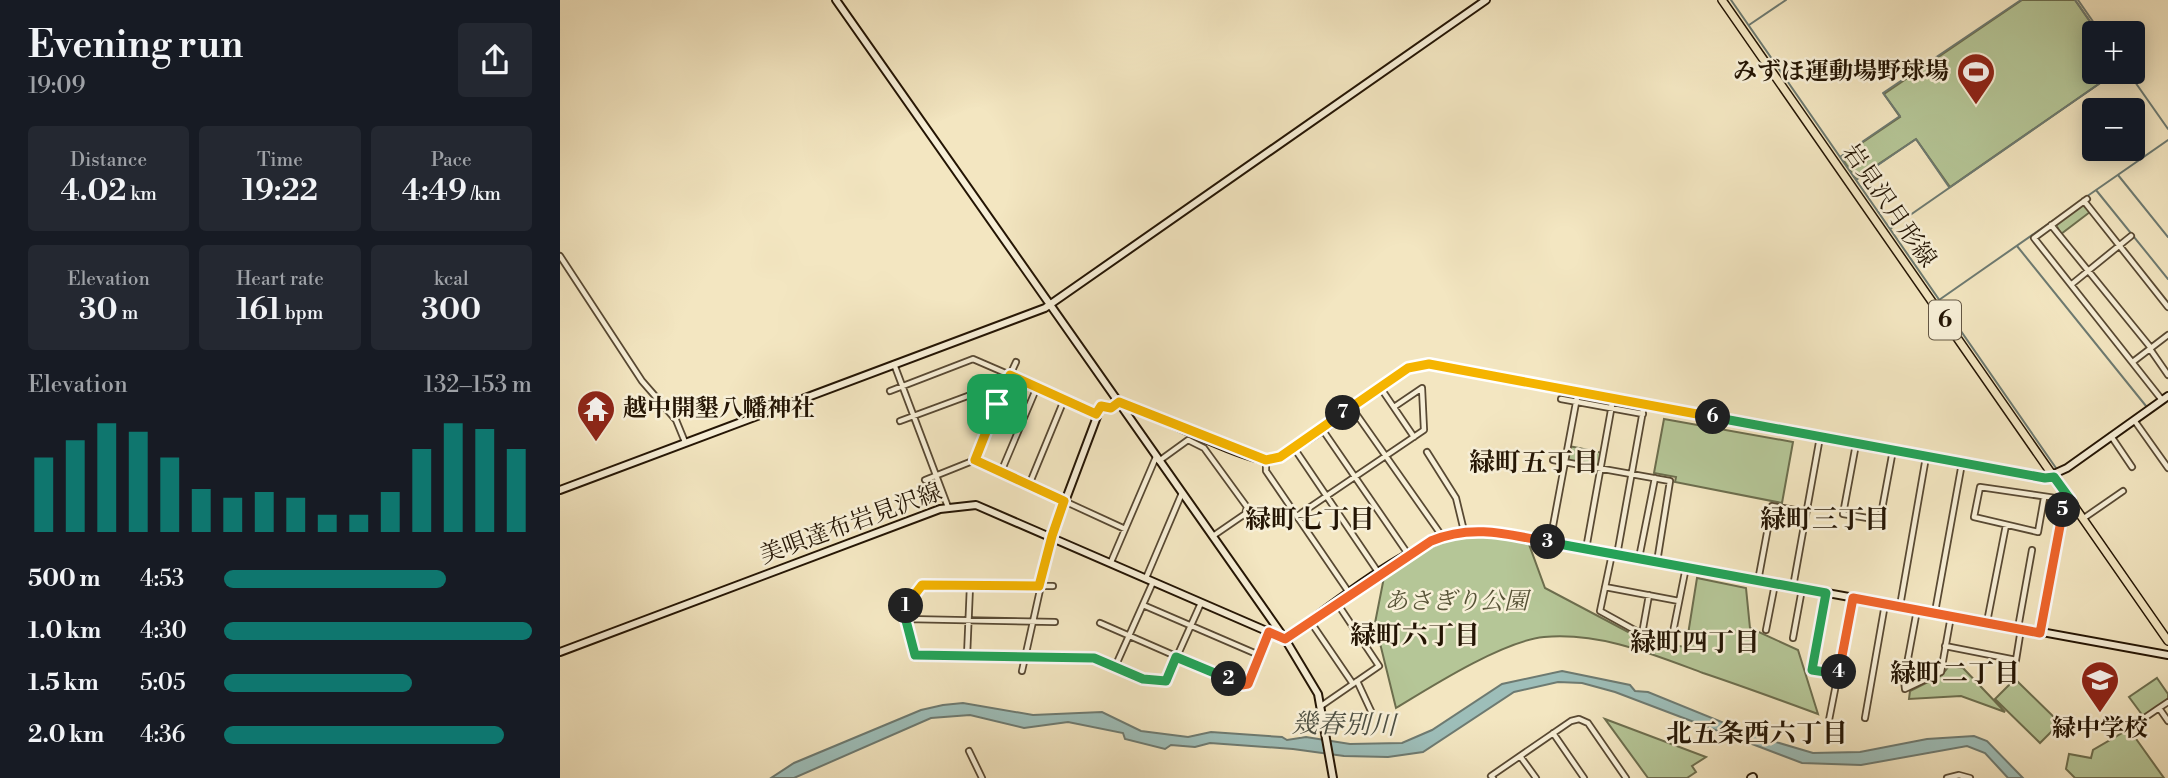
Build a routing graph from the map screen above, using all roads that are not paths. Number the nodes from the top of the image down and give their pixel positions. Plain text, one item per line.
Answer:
1 (836, 0) edge
2 (1486, 0) edge
3 (1722, 0) edge
4 (2051, 225) junction
5 (2131, 236) dead end
6 (2120, 246) junction
7 (560, 256) edge
8 (2088, 271) junction
9 (2072, 284) junction
10 (1049, 305) junction
11 (2168, 307) edge
12 (2168, 335) edge
13 (2150, 349) junction
14 (2134, 361) junction
15 (1016, 362) dead end
16 (894, 364) junction
17 (1010, 375) junction
18 (2168, 375) edge
19 (902, 386) junction
20 (1037, 387) junction
21 (1380, 387) junction
22 (890, 391) dead end
23 (1578, 392) junction
24 (1561, 399) dead end
25 (1613, 399) junction
26 (1064, 400) junction
27 (2165, 400) edge
28 (1119, 402) junction
29 (1576, 402) junction
30 (997, 404) junction
31 (1644, 405) junction
32 (1351, 407) junction
33 (1394, 407) junction
34 (1611, 408) junction
35 (1096, 414) junction
36 (1643, 414) junction
37 (913, 416) junction
38 (2134, 420) junction
39 (900, 421) dead end
40 (1322, 428) junction
41 (2111, 435) junction
42 (1414, 437) junction
43 (1820, 437) junction
44 (685, 442) junction
45 (1856, 444) junction
46 (1294, 448) junction
47 (1893, 450) junction
48 (1427, 452) dead end
49 (1386, 457) junction
50 (1926, 457) junction
51 (1158, 459) junction
52 (975, 460) junction
53 (1266, 460) junction
54 (1553, 460) dead end
55 (1565, 461) junction
56 (1962, 463) junction
57 (2132, 467) dead end
58 (1601, 468) junction
59 (2168, 468) edge
60 (1000, 472) junction
61 (1632, 474) junction
62 (936, 475) junction
63 (1355, 477) junction
64 (2054, 477) junction
65 (1655, 478) junction
66 (925, 480) dead end
67 (1028, 485) junction
68 (560, 489) edge
69 (2123, 491) dead end
70 (1182, 493) junction
71 (1326, 496) junction
72 (2044, 498) junction
73 (2067, 500) junction
74 (1064, 501) junction
75 (948, 507) junction
76 (1806, 512) junction
77 (1297, 516) junction
78 (2083, 518) junction
79 (2006, 526) junction
80 (1125, 529) junction
81 (1464, 531) junction
82 (1052, 536) junction
83 (1212, 536) junction
84 (1442, 536) junction
85 (1550, 542) junction
86 (1586, 549) junction
87 (2032, 550) dead end
88 (1408, 554) junction
89 (1615, 554) junction
90 (1639, 558) junction
91 (1111, 562) junction
92 (1657, 562) junction
93 (1686, 567) junction
94 (1379, 574) junction
95 (1146, 578) junction
96 (1758, 580) junction
97 (1153, 581) junction
98 (1775, 584) junction
99 (970, 586) junction
100 (1039, 586) junction
101 (1053, 586) dead end
102 (1605, 587) junction
103 (1793, 587) junction
104 (1802, 589) junction
105 (1826, 593) junction
106 (1350, 594) junction
107 (1649, 595) junction
108 (1853, 598) junction
109 (1679, 601) junction
110 (1201, 602) junction
111 (1337, 603) junction
112 (1885, 604) junction
113 (1143, 605) junction
114 (1900, 607) junction
115 (1917, 610) junction
116 (1935, 613) junction
117 (1951, 616) junction
118 (906, 619) junction
119 (968, 620) junction
120 (1032, 621) junction
121 (1310, 621) junction
122 (1055, 622) dead end
123 (1987, 623) junction
124 (1100, 624) dead end
125 (1191, 625) junction
126 (2019, 629) junction
127 (1766, 630) dead end
128 (1269, 632) junction
129 (2040, 633) junction
130 (1643, 634) junction
131 (1129, 637) junction
132 (1793, 638) dead end
133 (1285, 639) junction
134 (2168, 641) edge
135 (1945, 646) junction
136 (560, 652) edge
137 (1259, 655) junction
138 (2168, 655) edge
139 (967, 656) junction
140 (1025, 656) junction
141 (1176, 657) junction
142 (1115, 667) junction
143 (1022, 671) dead end
144 (1838, 674) junction
145 (1355, 682) junction
146 (2168, 702) edge
147 (1321, 706) junction
148 (2159, 708) junction
149 (1371, 711) dead end
150 (1866, 718) dead end
151 (2143, 719) dead end
152 (1829, 720) dead end
153 (2168, 721) edge
154 (1553, 733) junction
155 (969, 751) dead end
156 (1520, 756) junction
157 (1332, 775) edge
158 (1959, 776) edge
159 (982, 778) edge
160 (1493, 778) edge
161 (1536, 778) edge
162 (1584, 778) edge
163 (1626, 778) edge
164 (1947, 778) edge
165 (1970, 778) edge

1 - 10 street
2 - 10 street
3 - 64 main road, 岩見沢月形線 / 6
4 - 6 street
4 - 8 street
4 - 9 street
5 - 6 street
6 - 8 street
6 - 11 street
7 - 44 street
8 - 9 street
8 - 13 street
9 - 14 street
10 - 16 street
10 - 28 street
12 - 13 street
13 - 14 street
13 - 18 street
14 - 27 street
15 - 17 street
16 - 19 street
16 - 44 street
17 - 19 street
17 - 20 street
17 - 30 street
19 - 22 street
19 - 37 street
20 - 26 street
20 - 60 street
21 - 23 street
21 - 32 street
21 - 33 street
23 - 25 street
23 - 29 street
24 - 29 street
25 - 31 street
25 - 34 street
26 - 35 street
26 - 67 street
27 - 38 street
28 - 35 street
28 - 51 street
28 - 53 street
29 - 34 street
29 - 55 street
30 - 37 street
30 - 52 street
31 - 36 street
31 - 43 street
32 - 40 street
32 - 49 street
33 - 42 street
33 - 42 street
34 - 36 street
34 - 58 street
35 - 74 street
36 - 61 street
37 - 39 street
37 - 62 street
38 - 41 street
38 - 59 street
40 - 46 street
40 - 63 street
41 - 57 street
41 - 64 street
42 - 49 street
43 - 45 street
43 - 76 street
44 - 68 street
45 - 47 street
45 - 47 street
46 - 53 street
46 - 71 street
47 - 50 street
48 - 81 street
49 - 63 street
49 - 84 street
50 - 56 street
50 - 114 street
51 - 70 street
51 - 80 street
51 - 83 street
52 - 60 street
52 - 62 street
53 - 77 street
54 - 55 street
55 - 58 street
55 - 85 street
56 - 64 street
56 - 116 street
58 - 61 street
58 - 86 street
60 - 67 street
61 - 65 street
61 - 89 street
62 - 66 street
62 - 75 street
63 - 71 street
63 - 88 street
64 - 73 main road, 岩見沢月形線 / 6
65 - 90 street
65 - 92 street
67 - 74 street
69 - 78 street
70 - 83 street
70 - 95 street
71 - 77 street
71 - 94 street
72 - 73 street
72 - 79 street
72 - 79 street
73 - 78 main road, 岩見沢月形線 / 6
73 - 129 street
74 - 80 street
74 - 82 street
75 - 82 street, 美唄達布岩見沢線
75 - 136 street, 美唄達布岩見沢線
76 - 96 street
76 - 103 street
77 - 106 street
78 - 134 main road, 岩見沢月形線 / 6
79 - 123 street
80 - 91 street
81 - 84 street
81 - 85 street
82 - 91 street, 美唄達布岩見沢線
82 - 100 street
83 - 133 street
84 - 88 street
85 - 86 street
86 - 89 street
87 - 126 street
88 - 94 street
89 - 90 street
89 - 102 street
90 - 92 street
91 - 95 street, 美唄達布岩見沢線
92 - 93 street
93 - 96 street
93 - 109 street
94 - 106 street
95 - 97 street, 美唄達布岩見沢線
96 - 98 street
97 - 110 street, 美唄達布岩見沢線
97 - 113 street
98 - 103 street
98 - 127 street
99 - 100 street
99 - 118 street
99 - 119 street
100 - 101 street
100 - 120 street
102 - 107 street
102 - 130 street
103 - 104 street
104 - 105 street
104 - 132 street
105 - 108 street
105 - 144 street
106 - 111 street
107 - 109 street
107 - 130 street
108 - 112 street
108 - 144 street
109 - 130 street
110 - 125 street
110 - 128 street, 美唄達布岩見沢線
111 - 121 street
111 - 145 street
112 - 114 street
112 - 150 street
113 - 125 street
113 - 131 street
114 - 115 street
115 - 116 street
115 - 135 street
116 - 117 street
117 - 123 street
117 - 135 street
118 - 119 street
118 - 139 street
119 - 120 street
119 - 139 street
120 - 122 street
120 - 140 street
121 - 133 street
121 - 145 street
123 - 126 street
124 - 131 street
125 - 137 street
125 - 141 street
126 - 129 street
126 - 135 street
128 - 133 street, 美唄達布岩見沢線
128 - 137 street
129 - 138 street
131 - 141 street
131 - 142 street
133 - 147 street
137 - 141 street
139 - 140 street
140 - 142 street
140 - 143 street
141 - 142 street
144 - 152 street
145 - 147 street
145 - 149 street
146 - 148 street
147 - 157 street
148 - 151 street
148 - 153 street
154 - 156 street
154 - 162 street
154 - 163 street
155 - 159 street
156 - 160 street
156 - 161 street
158 - 164 street
158 - 165 street

